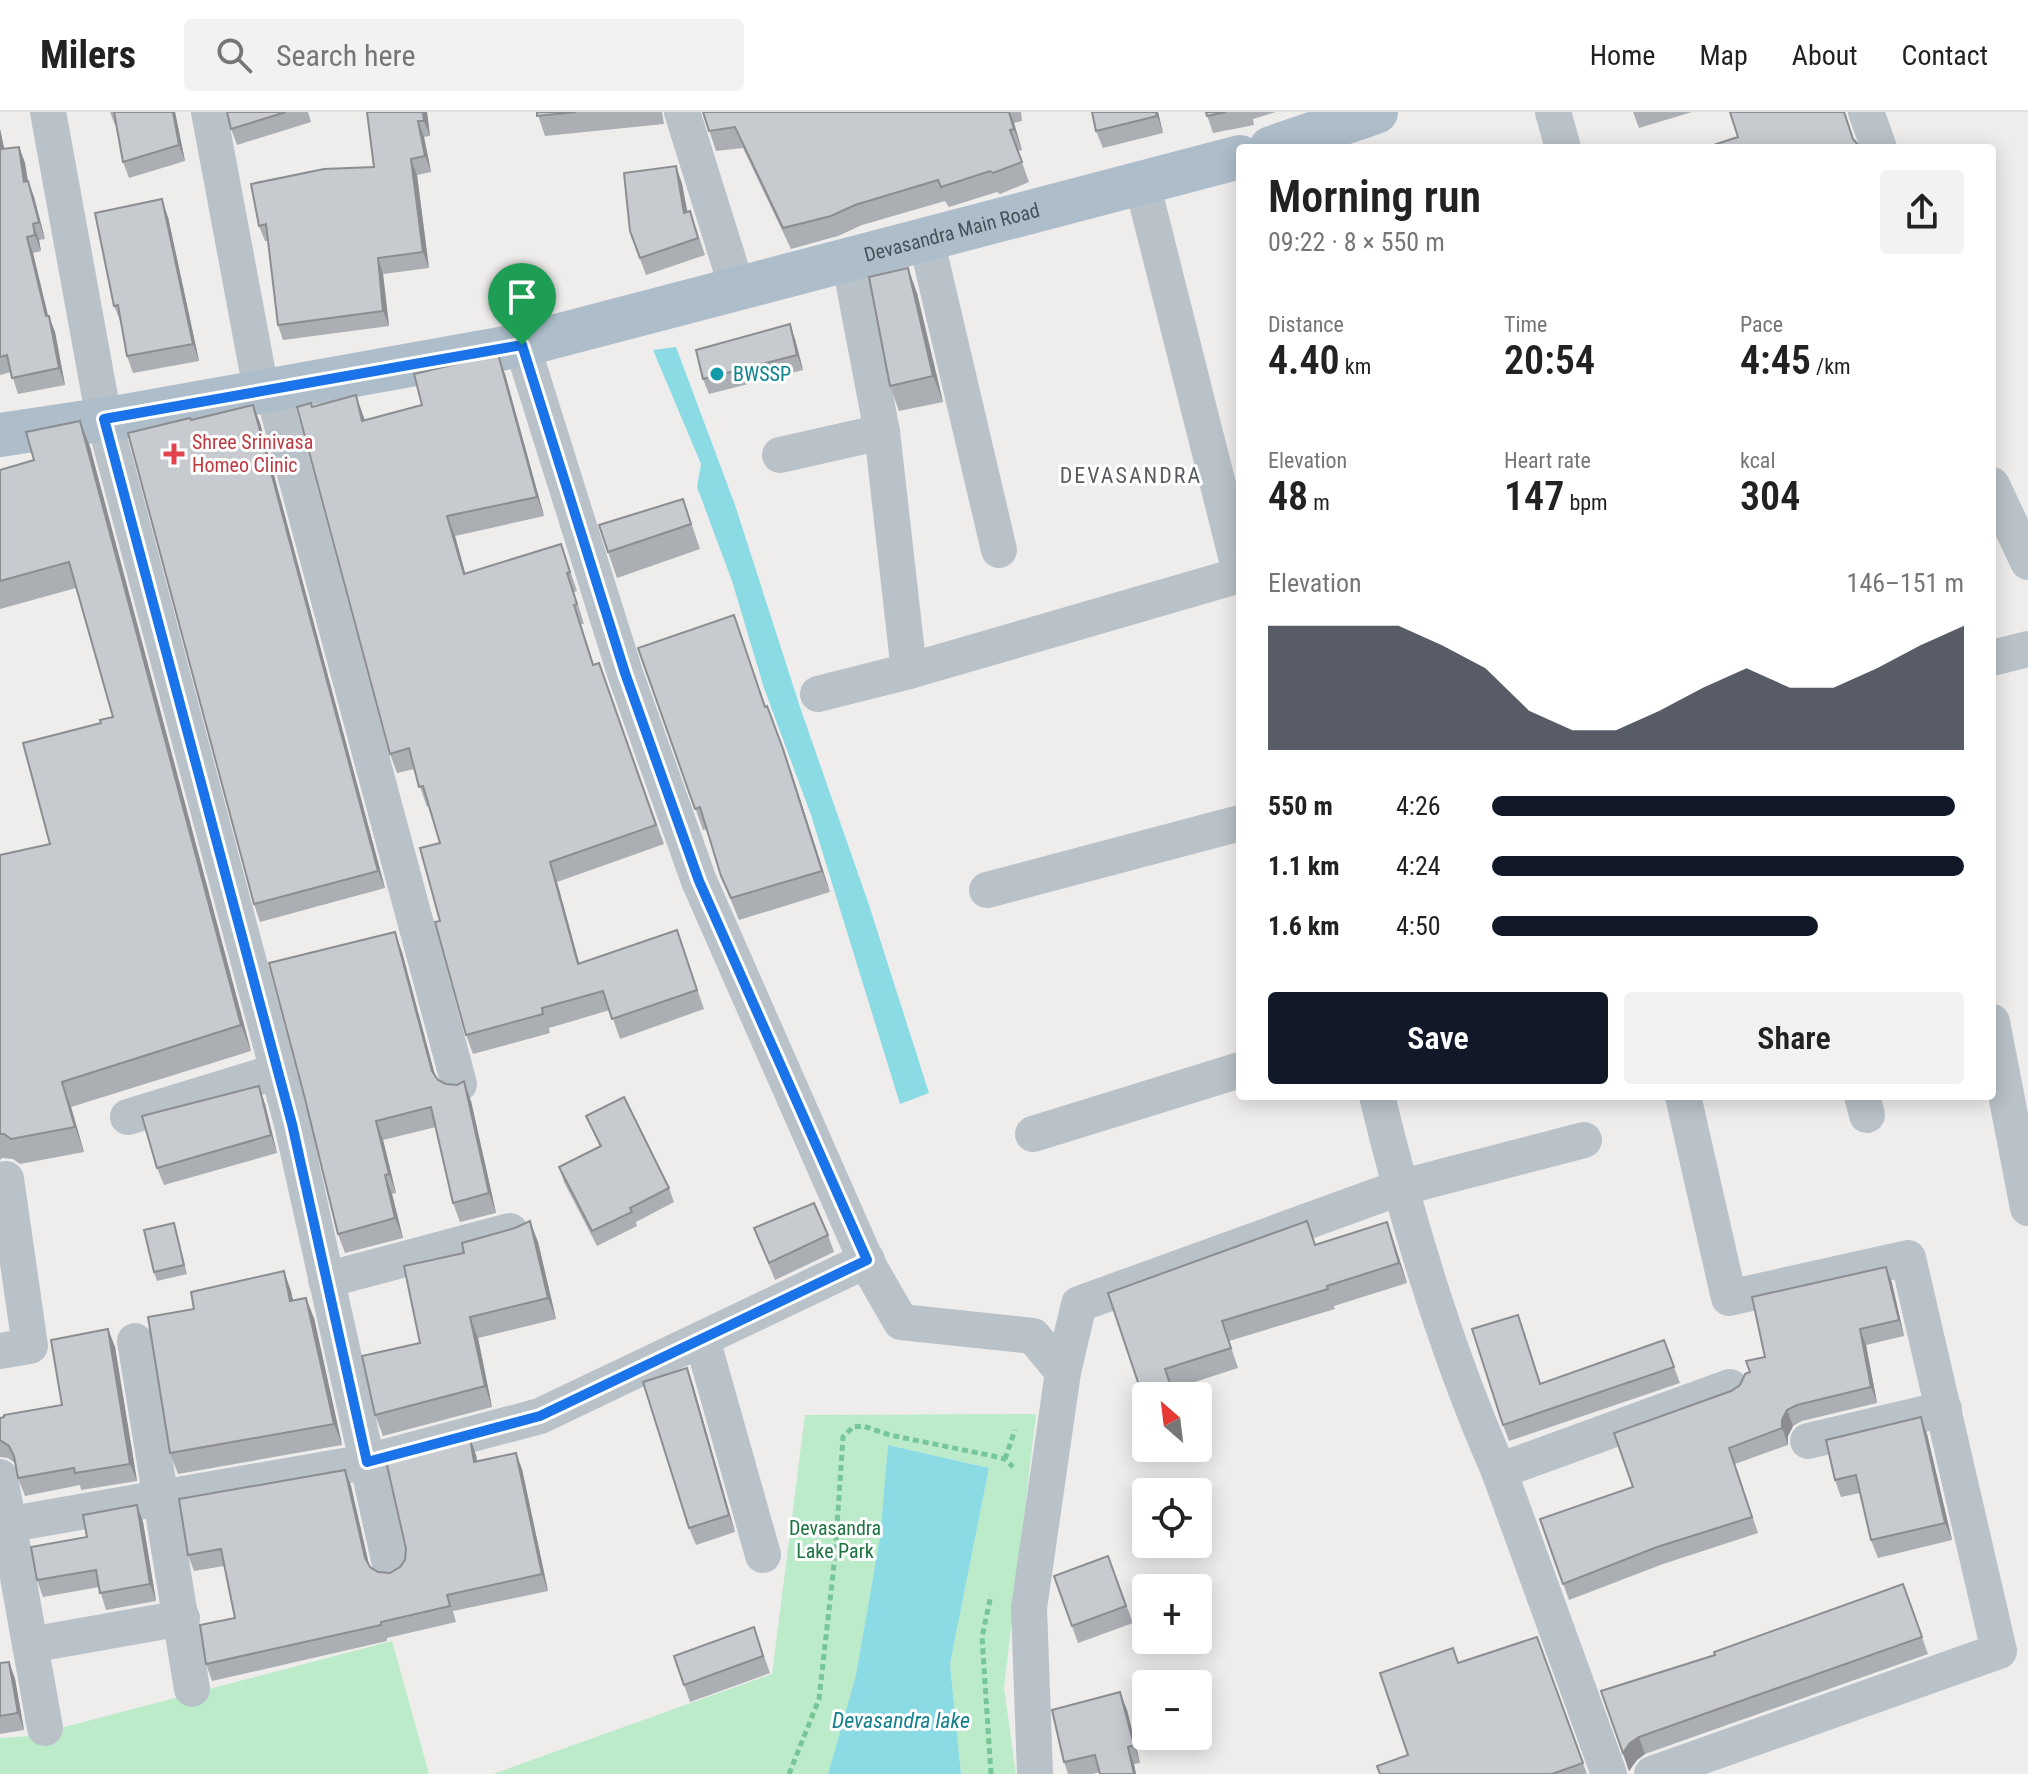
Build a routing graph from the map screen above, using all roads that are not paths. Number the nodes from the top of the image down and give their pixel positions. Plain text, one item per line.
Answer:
1 (48, 112) edge
2 (209, 112) edge
3 (682, 112) edge
4 (1376, 112) edge
5 (1553, 112) edge
6 (1866, 112) edge
7 (1287, 144) edge
8 (1562, 144) edge
9 (1878, 144) edge
10 (1236, 158) edge
11 (1142, 183) junction
12 (926, 239) junction
13 (849, 259) junction
14 (737, 288) junction
15 (522, 345) junction
16 (267, 389) junction
17 (104, 419) junction
18 (882, 432) junction
19 (0, 435) edge
20 (780, 455) dead end
21 (1996, 496) edge
22 (999, 550) dead end
23 (1236, 558) edge
24 (2028, 562) edge
25 (1236, 575) edge
26 (2028, 649) edge
27 (1996, 657) edge
28 (909, 671) junction
29 (818, 694) dead end
30 (1236, 824) edge
31 (987, 890) dead end
32 (1996, 1043) edge
33 (278, 1071) junction
34 (1236, 1071) edge
35 (459, 1084) edge
36 (1378, 1100) edge
37 (1684, 1100) edge
38 (128, 1117) dead end
39 (1033, 1134) dead end
40 (1584, 1140) dead end
41 (6, 1179) dead end
42 (1399, 1188) junction
43 (2028, 1208) edge
44 (517, 1229) edge
45 (867, 1260) junction
46 (326, 1280) junction
47 (702, 1339) junction
48 (135, 1341) dead end
49 (0, 1351) edge
50 (1063, 1372) junction
51 (1730, 1387) edge
52 (1944, 1409) junction
53 (1808, 1441) dead end
54 (367, 1462) junction
55 (1499, 1471) junction
56 (0, 1477) edge
57 (160, 1496) junction
58 (0, 1526) edge
59 (763, 1555) dead end
60 (391, 1569) edge
61 (182, 1618) junction
62 (30, 1645) junction
63 (192, 1689) dead end
64 (45, 1728) dead end
65 (1035, 1774) edge
66 (1609, 1774) edge
67 (1652, 1774) edge

1 - 17 street
2 - 16 street
3 - 14 street
4 - 7 main road
5 - 8 street
6 - 9 street
10 - 11 main road, Devasandra Main Road
11 - 12 main road, Devasandra Main Road
11 - 23 street
12 - 13 main road, Devasandra Main Road
12 - 22 street
13 - 14 main road, Devasandra Main Road
13 - 18 street
14 - 15 main road, Devasandra Main Road
15 - 16 main road, Devasandra Main Road
15 - 45 street
16 - 17 main road, Devasandra Main Road
16 - 35 street
17 - 19 main road, Devasandra Main Road
17 - 33 street
18 - 20 street
18 - 28 street
21 - 24 street
25 - 28 street
26 - 27 street
28 - 29 street
30 - 31 street
32 - 43 street
33 - 38 street
33 - 46 street
34 - 39 street
36 - 42 street
37 - 52 street
40 - 42 street
41 - 49 street
42 - 50 street
42 - 55 street
44 - 46 street
45 - 47 street
45 - 50 street
46 - 54 street
47 - 54 street
47 - 59 street
48 - 57 street
50 - 65 street
51 - 55 street
52 - 53 street
52 - 67 street
54 - 57 street
54 - 60 street
55 - 66 street
56 - 62 street
57 - 58 street
57 - 61 street
61 - 62 street
61 - 63 street
62 - 64 street

